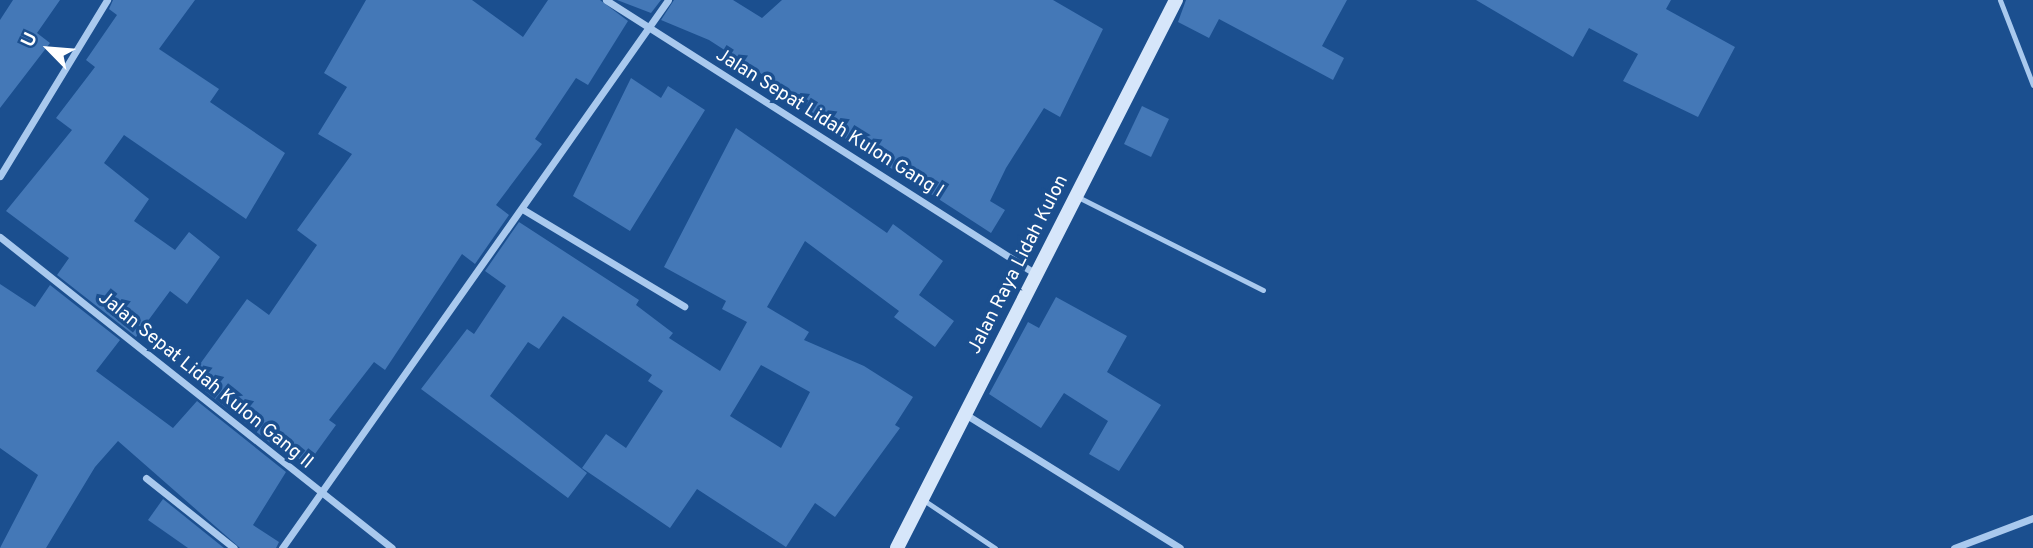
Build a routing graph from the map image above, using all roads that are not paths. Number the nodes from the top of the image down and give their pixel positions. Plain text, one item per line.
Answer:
1 (107, 0) edge
2 (606, 0) edge
3 (668, 0) edge
4 (1176, 0) edge
5 (2000, 0) edge
6 (649, 27) junction
7 (2033, 85) edge
8 (0, 176) edge
9 (1076, 196) junction
10 (524, 210) junction
11 (0, 237) edge
12 (1036, 274) junction
13 (1263, 290) dead end
14 (684, 306) dead end
15 (965, 414) junction
16 (146, 478) dead end
17 (320, 492) junction
18 (922, 499) junction
19 (2033, 518) edge
20 (234, 548) edge
21 (282, 548) edge
22 (391, 548) edge
23 (897, 548) edge
24 (995, 548) edge
25 (1180, 548) edge
26 (1955, 548) edge

1 - 8 street
2 - 6 street, Jalan Sepat Lidah Kulon Gang I
3 - 6 street
4 - 9 main road, Jalan Raya Lidah Kulon
5 - 7 lane
6 - 10 street
6 - 12 street, Jalan Sepat Lidah Kulon Gang I
9 - 12 main road, Jalan Raya Lidah Kulon
9 - 13 lane
10 - 14 street
10 - 17 street
11 - 17 street, Jalan Sepat Lidah Kulon Gang II
12 - 15 main road, Jalan Raya Lidah Kulon
15 - 18 main road, Jalan Raya Lidah Kulon
15 - 25 street
16 - 20 street
17 - 21 street
17 - 22 street, Jalan Sepat Lidah Kulon Gang II
18 - 23 main road, Jalan Raya Lidah Kulon
18 - 24 lane
19 - 26 street

